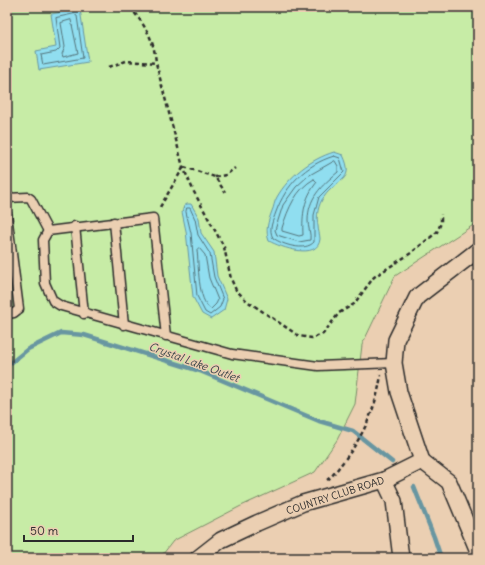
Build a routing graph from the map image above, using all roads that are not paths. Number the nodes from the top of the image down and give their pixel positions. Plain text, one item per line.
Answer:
1 (7, 198) edge
2 (7, 214) edge
3 (114, 222) junction
4 (75, 226) junction
5 (48, 231) junction
6 (478, 250) edge
7 (7, 314) edge
8 (84, 314) junction
9 (124, 325) junction
10 (166, 336) junction
11 (394, 363) junction
12 (422, 460) junction
13 (384, 480) junction
14 (478, 551) edge
15 (198, 558) edge
16 (401, 558) edge

1 - 5 lane
2 - 7 lane
3 - 4 lane
3 - 9 lane
3 - 10 lane
4 - 5 lane
4 - 8 lane
5 - 8 lane
6 - 11 street
8 - 9 lane
9 - 10 lane
10 - 11 lane
11 - 12 street
12 - 13 street, COUNTRY CLUB ROAD
12 - 14 street
13 - 15 street, COUNTRY CLUB ROAD
13 - 16 street

